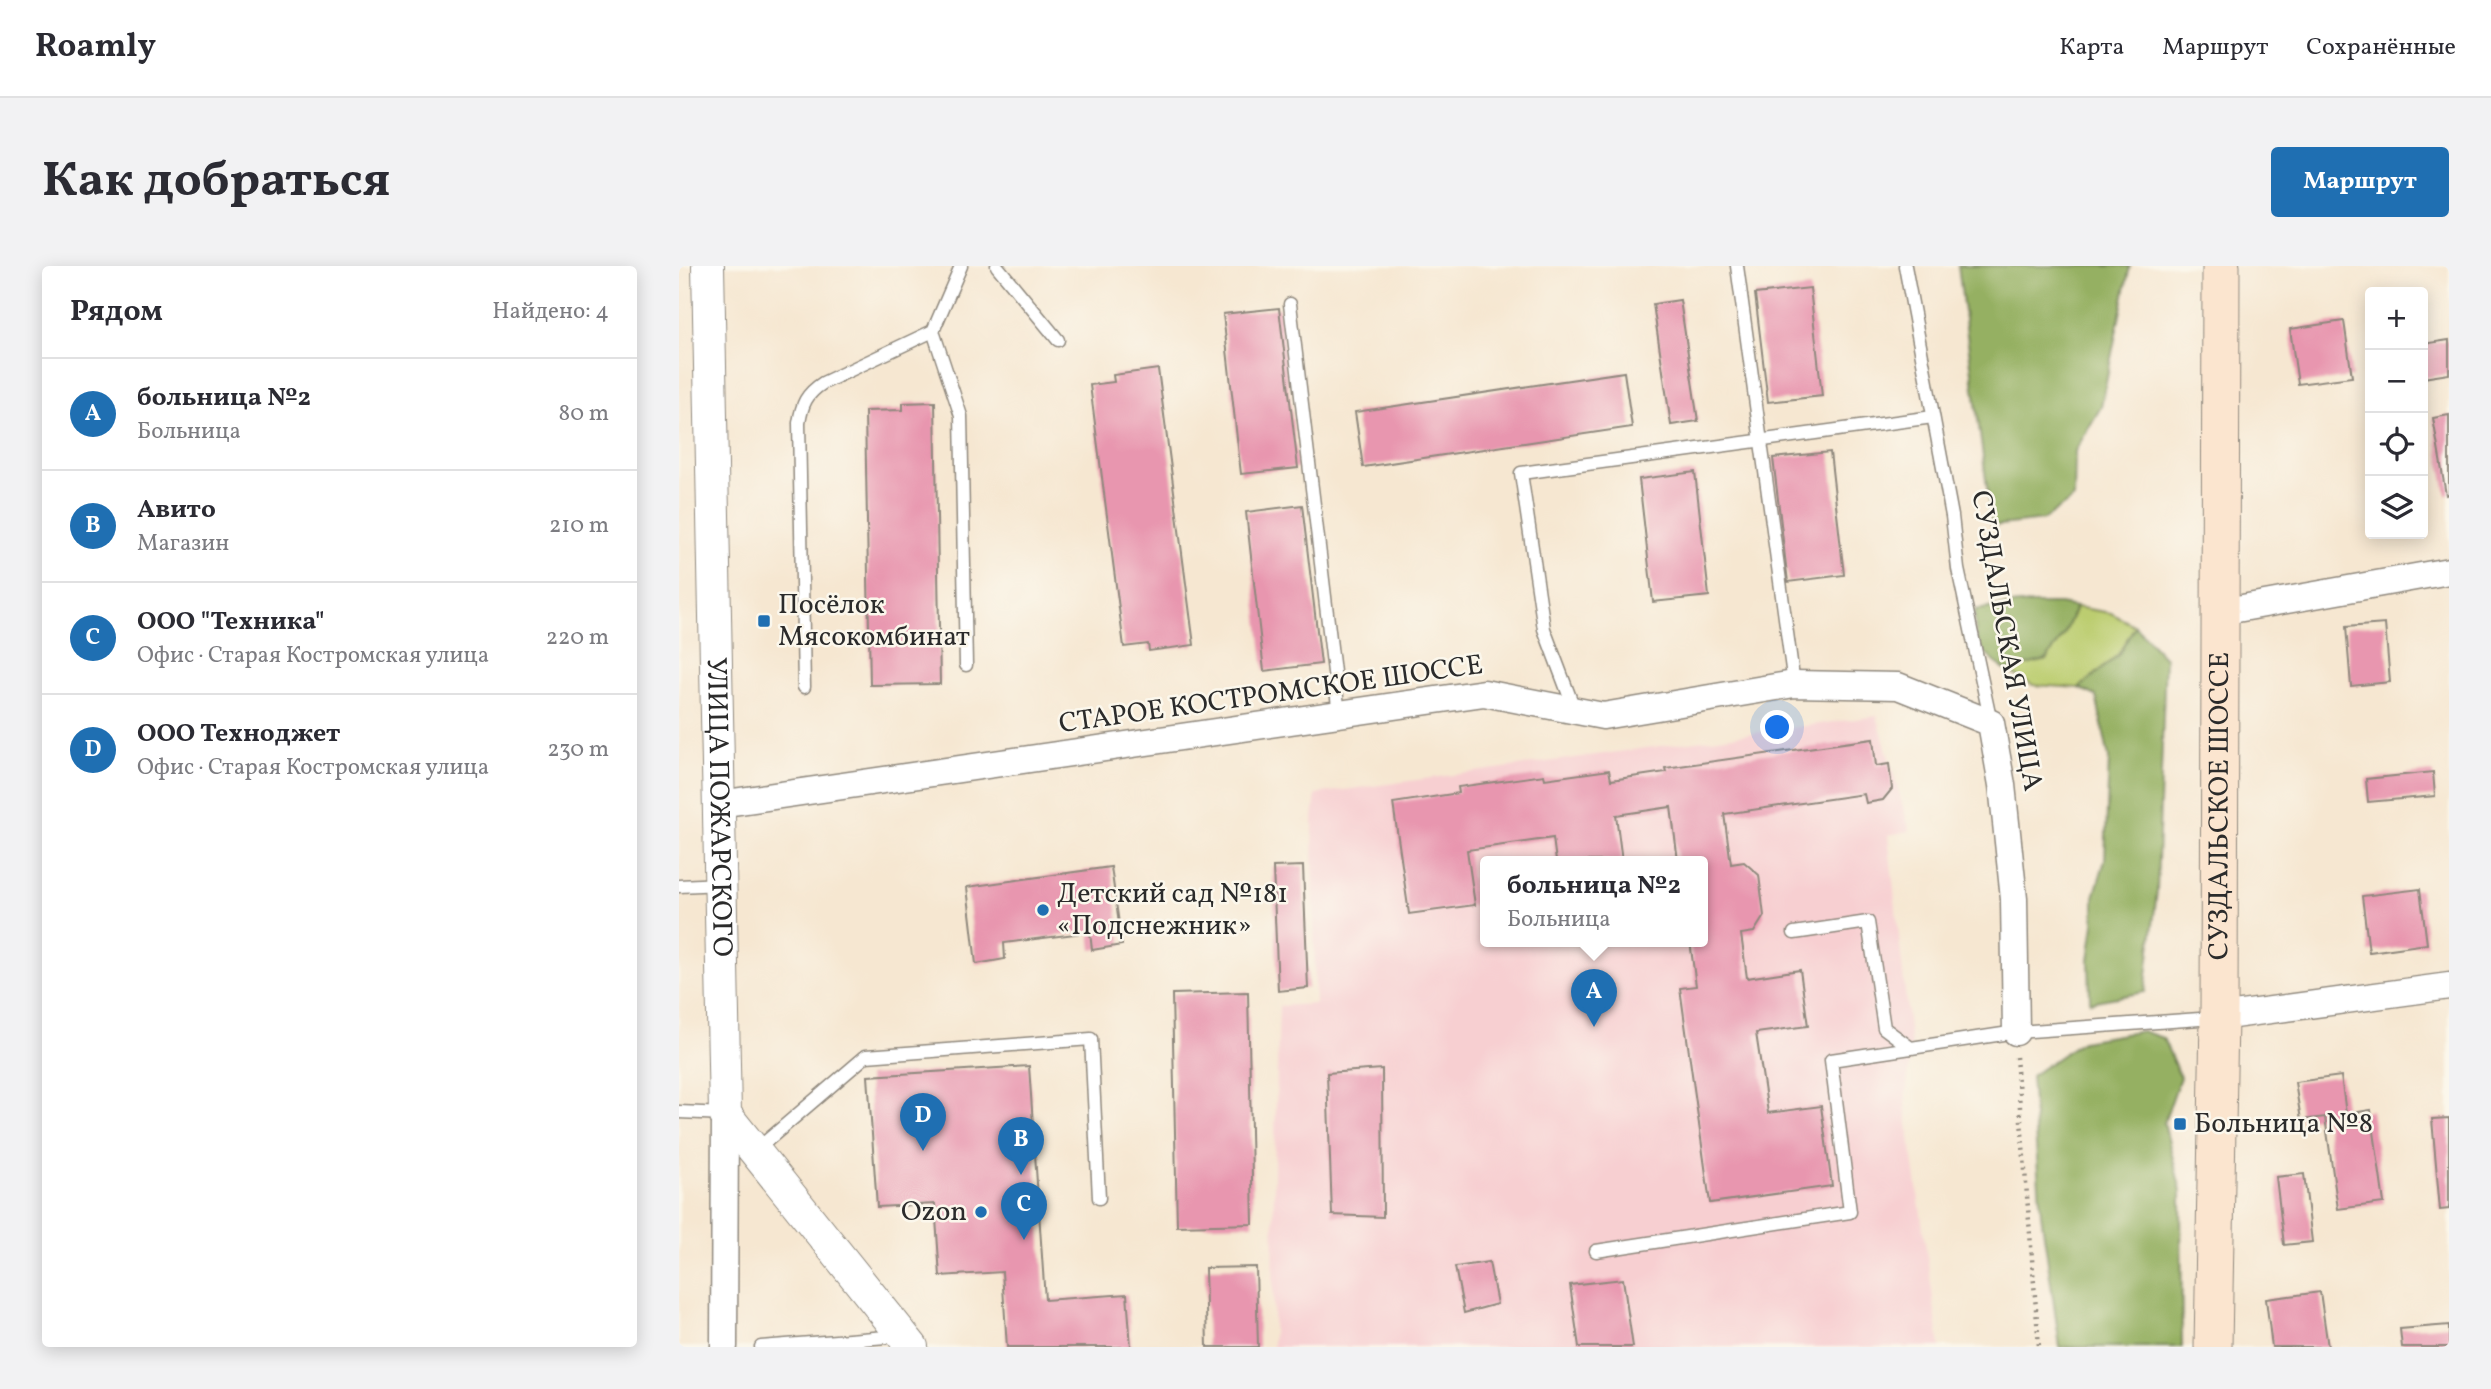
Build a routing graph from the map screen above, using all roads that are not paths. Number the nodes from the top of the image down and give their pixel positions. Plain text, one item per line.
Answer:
1 (708, 266) edge
2 (961, 266) edge
3 (997, 266) edge
4 (1737, 266) edge
5 (1905, 266) edge
6 (2221, 266) edge
7 (1290, 304) dead end
8 (933, 331) junction
9 (1058, 340) dead end
10 (1933, 417) junction
11 (1761, 439) junction
12 (2449, 570) edge
13 (2220, 612) junction
14 (966, 665) dead end
15 (1794, 684) junction
16 (804, 687) dead end
17 (1575, 711) junction
18 (1339, 714) junction
19 (1991, 723) junction
20 (719, 804) junction
21 (721, 884) junction
22 (679, 886) edge
23 (1794, 933) dead end
24 (2449, 986) edge
25 (2219, 1017) junction
26 (2016, 1032) junction
27 (1911, 1048) junction
28 (679, 1112) edge
29 (725, 1114) junction
30 (754, 1151) junction
31 (1099, 1198) dead end
32 (1596, 1251) dead end
33 (907, 1342) edge
34 (724, 1347) edge
35 (761, 1347) edge
36 (2213, 1347) edge

1 - 20 street, УЛИЦА ПОЖАРСКОГО
2 - 8 lane
3 - 9 lane
4 - 11 lane
5 - 10 lane, СУЗДАЛЬСКАЯ УЛИЦА
6 - 13 main road, СУЗДАЛЬСКОЕ ШОССЕ
7 - 18 lane
8 - 14 lane
8 - 16 lane
10 - 11 lane
10 - 19 lane, СУЗДАЛЬСКАЯ УЛИЦА
11 - 15 lane
11 - 17 lane
12 - 13 street
13 - 25 main road, СУЗДАЛЬСКОЕ ШОССЕ
15 - 17 street, СТАРОЕ КОСТРОМСКОЕ ШОССЕ
15 - 19 street, СТАРОЕ КОСТРОМСКОЕ ШОССЕ
17 - 18 street, СТАРОЕ КОСТРОМСКОЕ ШОССЕ
18 - 20 street, СТАРОЕ КОСТРОМСКОЕ ШОССЕ
19 - 26 street, СУЗДАЛЬСКАЯ УЛИЦА
20 - 21 street, УЛИЦА ПОЖАРСКОГО
21 - 22 lane
21 - 29 street, УЛИЦА ПОЖАРСКОГО
23 - 27 lane
24 - 25 street
25 - 26 lane
25 - 36 main road, СУЗДАЛЬСКОЕ ШОССЕ
26 - 27 lane
27 - 32 lane
28 - 29 lane
29 - 30 street
29 - 34 street, УЛИЦА ПОЖАРСКОГО
30 - 31 lane
30 - 33 street
33 - 35 lane

